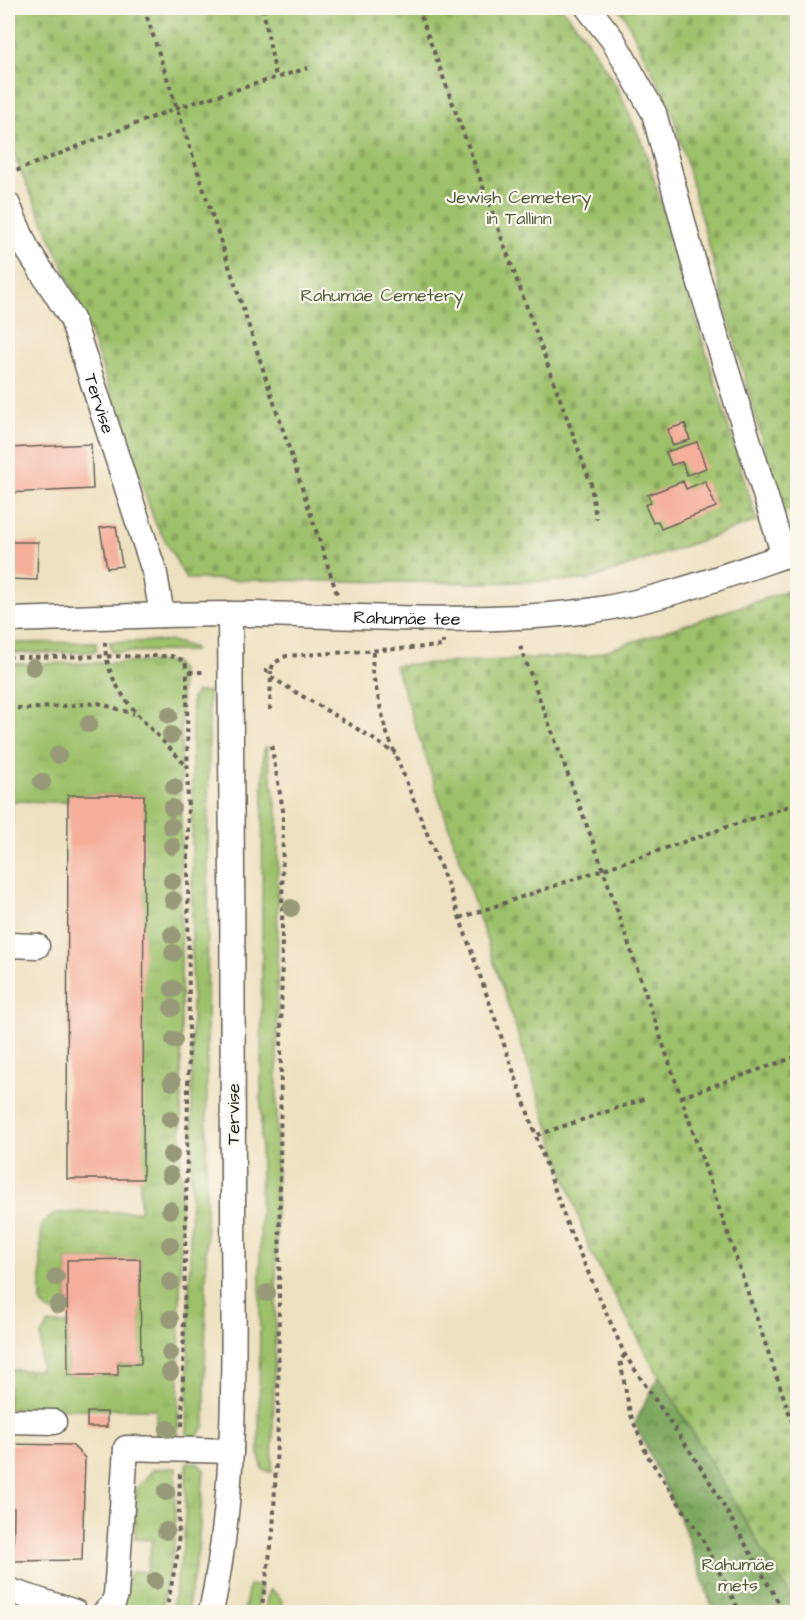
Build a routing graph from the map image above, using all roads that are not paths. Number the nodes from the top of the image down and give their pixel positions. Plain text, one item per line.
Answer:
1 (588, 8) edge
2 (8, 205) edge
3 (791, 553) edge
4 (230, 614) junction
5 (162, 615) junction
6 (8, 620) edge
7 (8, 945) edge
8 (37, 946) dead end
9 (8, 1421) edge
10 (54, 1422) dead end
11 (231, 1451) junction
12 (8, 1590) edge
13 (75, 1612) edge
14 (105, 1612) edge
15 (211, 1612) edge

1 - 3 street
2 - 5 street, Tervise
3 - 4 street, Rahumäe tee
4 - 5 street, Rahumäe tee
4 - 11 street, Tervise
5 - 6 street, Rahumäe tee
7 - 8 street
9 - 10 street
11 - 14 street
11 - 15 street, Tervise
12 - 13 street

